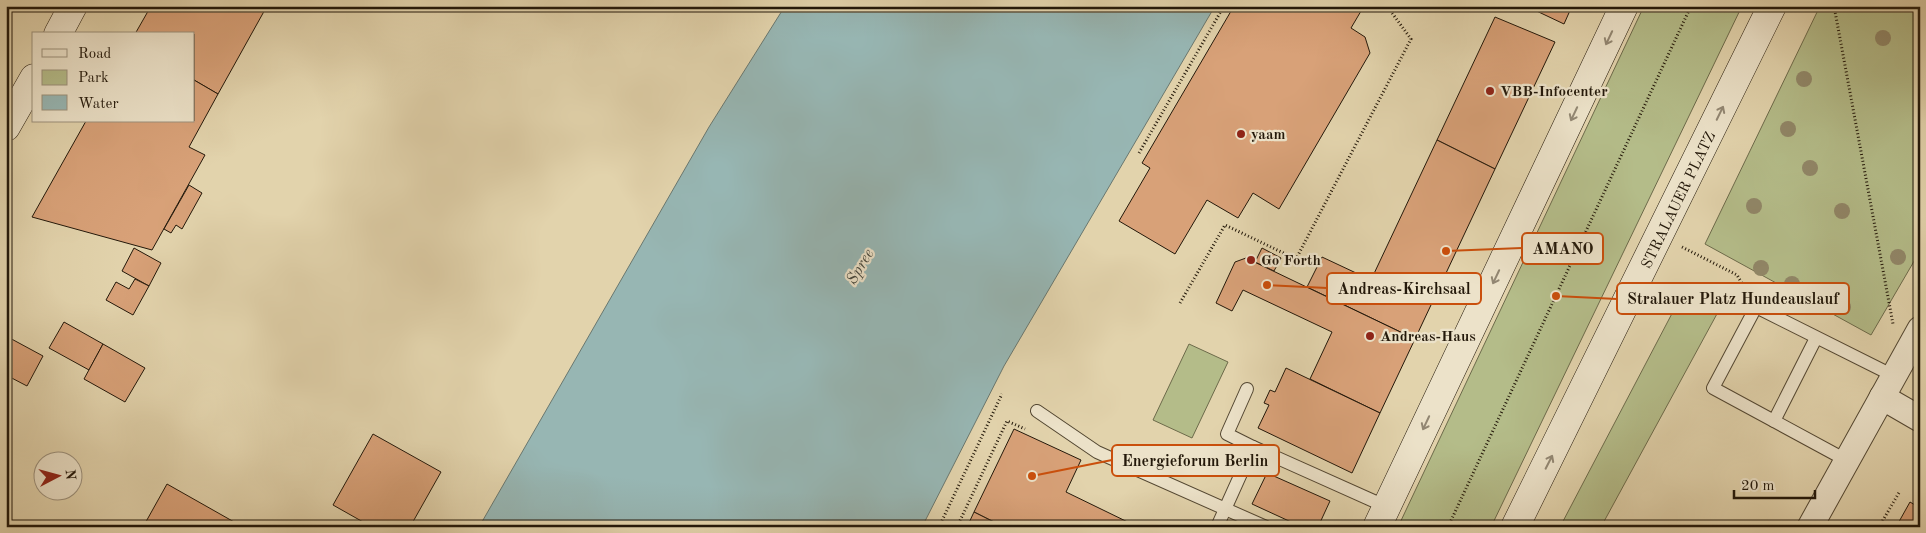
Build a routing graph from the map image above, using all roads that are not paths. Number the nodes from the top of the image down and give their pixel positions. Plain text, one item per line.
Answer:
1 (74, 6) edge
2 (1624, 6) edge
3 (1772, 6) edge
4 (59, 32) edge
5 (32, 82) edge
6 (6, 127) edge
7 (1920, 330) edge
8 (1816, 338) junction
9 (1888, 387) junction
10 (1247, 389) dead end
11 (1037, 411) dead end
12 (1920, 419) edge
13 (1774, 421) junction
14 (1253, 447) junction
15 (1846, 460) junction
16 (1225, 509) junction
17 (1382, 517) edge
18 (1217, 527) edge
19 (1266, 527) edge
20 (1516, 527) edge
21 (1810, 527) edge

1 - 4 main road
2 -> 17 main road
20 -> 3 main road, STRALAUER PLATZ
5 - 6 main road
7 - 9 street
8 - 9 lane
8 - 13 lane
8 - 13 lane
9 - 12 street
9 - 15 street
10 - 14 lane
11 - 16 lane
13 - 15 lane
14 - 16 lane
14 - 17 lane
15 - 21 street
16 - 18 lane
16 - 19 lane

